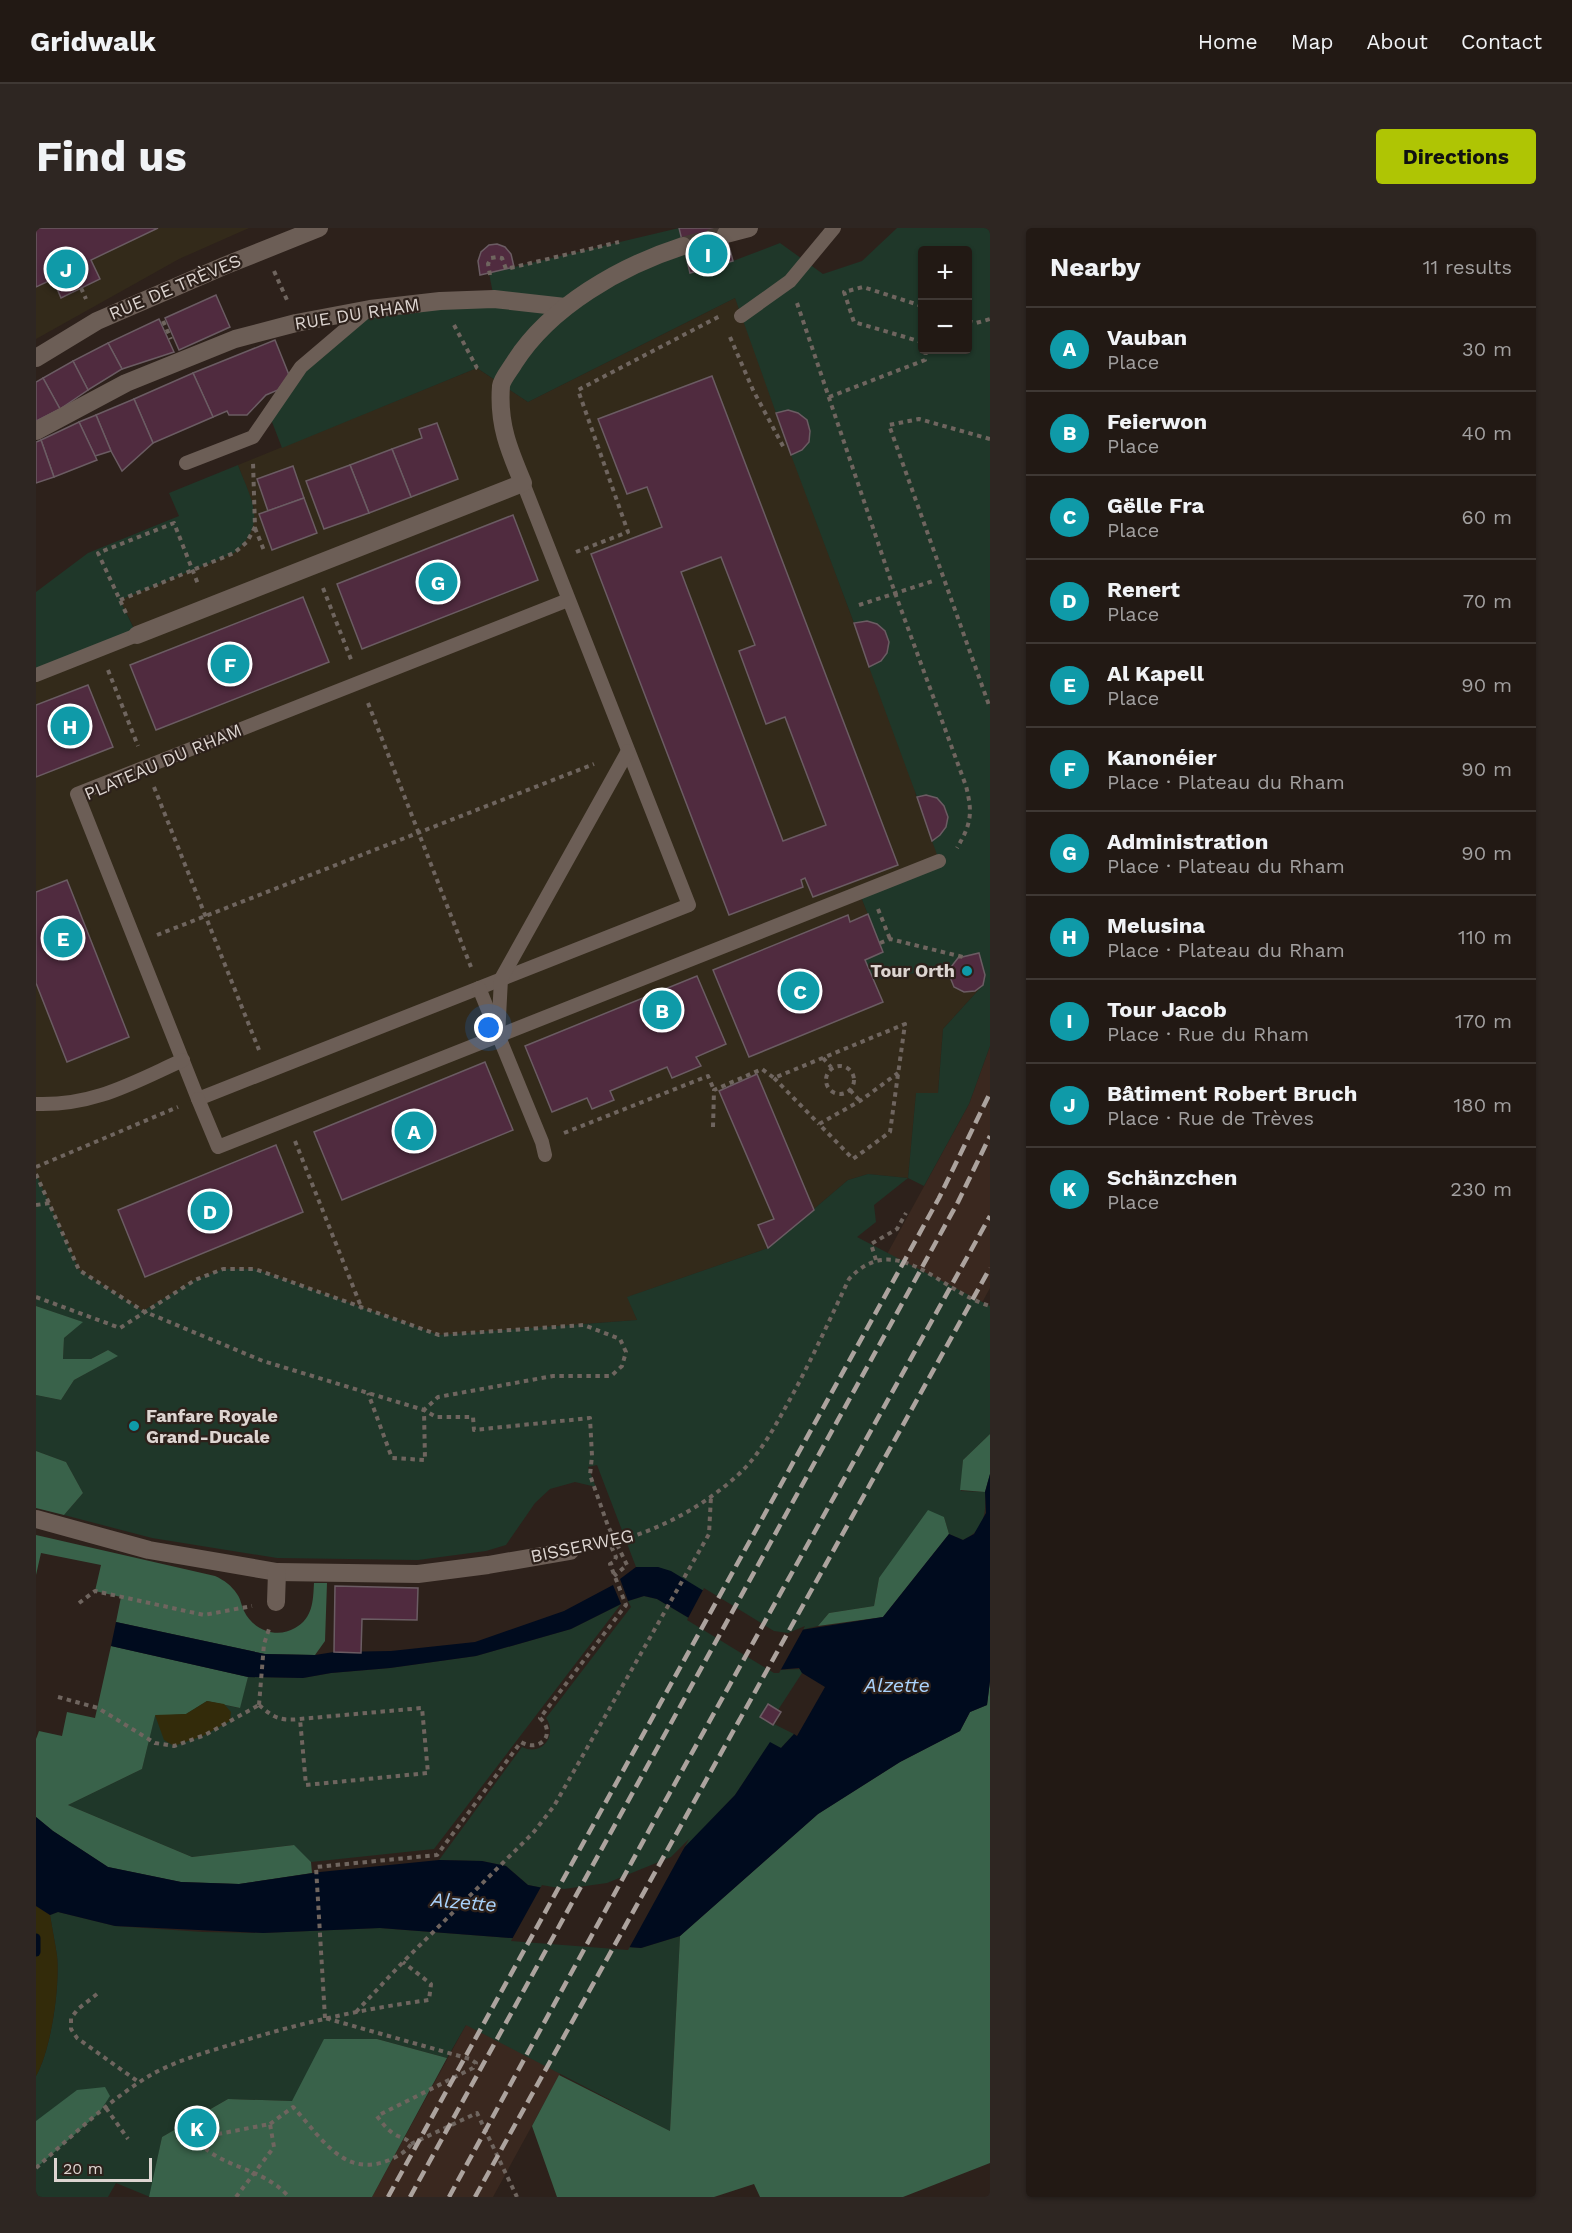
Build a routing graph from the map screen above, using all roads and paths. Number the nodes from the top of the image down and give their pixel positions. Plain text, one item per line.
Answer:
1 (319, 228) edge
2 (749, 228) edge
3 (834, 228) edge
4 (726, 234) dead end
5 (630, 239) dead end
6 (683, 246) tunnel mouth
7 (506, 269) dead end
8 (790, 281) junction
9 (918, 305) edge
10 (565, 307) junction
11 (370, 309) junction
12 (741, 316) dead end
13 (162, 319) dead end
14 (990, 319) edge
15 (453, 322) dead end
16 (972, 322) edge
17 (725, 325) dead end
18 (729, 334) dead end
19 (172, 340) dead end
20 (918, 341) edge
21 (926, 354) edge
22 (36, 358) edge
23 (477, 368) dead end
24 (829, 397) junction
25 (36, 430) edge
26 (253, 437) junction
27 (990, 439) edge
28 (784, 448) dead end
29 (186, 463) dead end
30 (523, 483) junction
31 (255, 527) junction
32 (265, 553) dead end
33 (553, 561) junction
34 (314, 565) junction
35 (193, 571) junction
36 (933, 581) dead end
37 (895, 593) junction
38 (568, 600) junction
39 (859, 604) dead end
40 (207, 607) junction
41 (137, 635) joint
42 (100, 649) junction
43 (36, 675) edge
44 (360, 683) junction
45 (990, 708) edge
46 (628, 751) junction
47 (146, 767) junction
48 (419, 833) junction
49 (939, 861) joint
50 (206, 916) junction
51 (881, 917) dead end
52 (890, 939) junction
53 (136, 943) junction
54 (880, 943) dead end
55 (963, 957) dead end
56 (501, 979) junction
57 (479, 988) junction
58 (498, 1036) junction
59 (823, 1058) junction
60 (183, 1060) junction
61 (831, 1068) junction
62 (267, 1071) junction
63 (898, 1073) junction
64 (774, 1078) junction
65 (714, 1090) junction
66 (850, 1090) junction
67 (198, 1099) junction
68 (860, 1101) junction
69 (36, 1104) edge
70 (286, 1120) junction
71 (819, 1124) junction
72 (713, 1127) dead end
73 (544, 1149) joint
74 (36, 1167) edge
75 (36, 1174) edge
76 (50, 1203) junction
77 (36, 1205) edge
78 (906, 1213) dead end
79 (876, 1260) junction
80 (36, 1298) edge
81 (990, 1306) edge
82 (362, 1309) junction
83 (143, 1311) junction
84 (368, 1393) junction
85 (424, 1410) junction
86 (711, 1496) junction
87 (36, 1519) edge
88 (610, 1544) junction
89 (570, 1551) joint
90 (277, 1572) junction
91 (614, 1576) junction
92 (276, 1602) joint
93 (79, 1603) dead end
94 (264, 1644) dead end
95 (58, 1697) dead end
96 (259, 1705) junction
97 (300, 1719) junction
98 (403, 1962) junction
99 (97, 1994) dead end
100 (356, 2012) junction
101 (324, 2016) junction
102 (140, 2083) junction
103 (106, 2108) junction
104 (270, 2124) junction
105 (128, 2139) dead end
106 (411, 2144) junction
107 (36, 2168) edge
108 (255, 2172) junction
109 (236, 2197) edge
110 (289, 2197) edge
111 (517, 2197) edge

1 - 22 street, RUE DE TRÈVES
2 - 4 street
3 - 8 lane
5 - 7 path
6 - 10 street
8 - 12 lane
8 - 24 path
9 - 20 path
10 - 11 street, RUE DU RHAM
10 - 30 street
11 - 25 street, RUE DU RHAM
11 - 26 lane
13 - 19 path
14 - 16 path
15 - 23 path
17 - 33 path
18 - 28 path
21 - 24 path
24 - 37 path
26 - 29 lane
26 - 31 path
27 - 45 path
30 - 33 lane
30 - 34 street
31 - 32 path
31 - 35 path
33 - 38 lane
34 - 40 street
34 - 44 path
35 - 35 path
35 - 40 path
36 - 37 path
37 - 39 path
37 - 49 path
38 - 44 lane, PLATEAU DU RHAM
38 - 46 lane
40 - 41 street
41 - 42 lane
42 - 43 lane
42 - 47 path
44 - 47 lane, PLATEAU DU RHAM
44 - 48 path
46 - 48 path
46 - 56 lane
46 - 56 lane
47 - 50 path
47 - 53 lane, PLATEAU DU RHAM
48 - 50 path
48 - 57 path
49 - 58 lane
50 - 53 path
50 - 62 path
51 - 52 path
52 - 54 path
52 - 55 path
53 - 60 lane, PLATEAU DU RHAM
56 - 57 lane
56 - 58 lane
57 - 58 lane
57 - 62 lane
58 - 70 lane
58 - 73 lane
59 - 61 path
59 - 63 path
59 - 64 path
60 - 67 lane, PLATEAU DU RHAM
60 - 69 lane
61 - 66 path
61 - 66 path
62 - 67 lane
63 - 68 path
63 - 71 path
64 - 65 path
64 - 71 path
65 - 72 path
65 - 73 path
66 - 68 path
67 - 70 lane, PLATEAU DU RHAM
67 - 74 path
68 - 71 path
70 - 82 path
75 - 76 path
76 - 77 path
76 - 83 path
78 - 79 path
79 - 81 path
79 - 86 path, BISSERWEG
80 - 83 path
82 - 83 path
82 - 85 path
83 - 84 path
84 - 85 path
84 - 85 path
85 - 91 path
86 - 88 path, BISSERWEG
86 - 98 path
87 - 90 street, BISSERWEG
88 - 89 path, BISSERWEG
88 - 91 path
89 - 90 street, BISSERWEG
90 - 92 street
91 - 101 path
92 - 93 path
94 - 96 path
95 - 96 path
96 - 97 path
97 - 97 path
98 - 100 path
98 - 100 path
99 - 102 path
100 - 101 path
101 - 102 path
101 - 106 path
102 - 103 path
103 - 105 path
103 - 107 path
104 - 106 path
104 - 108 path
104 - 108 path
106 - 111 path
108 - 109 path
108 - 110 path

